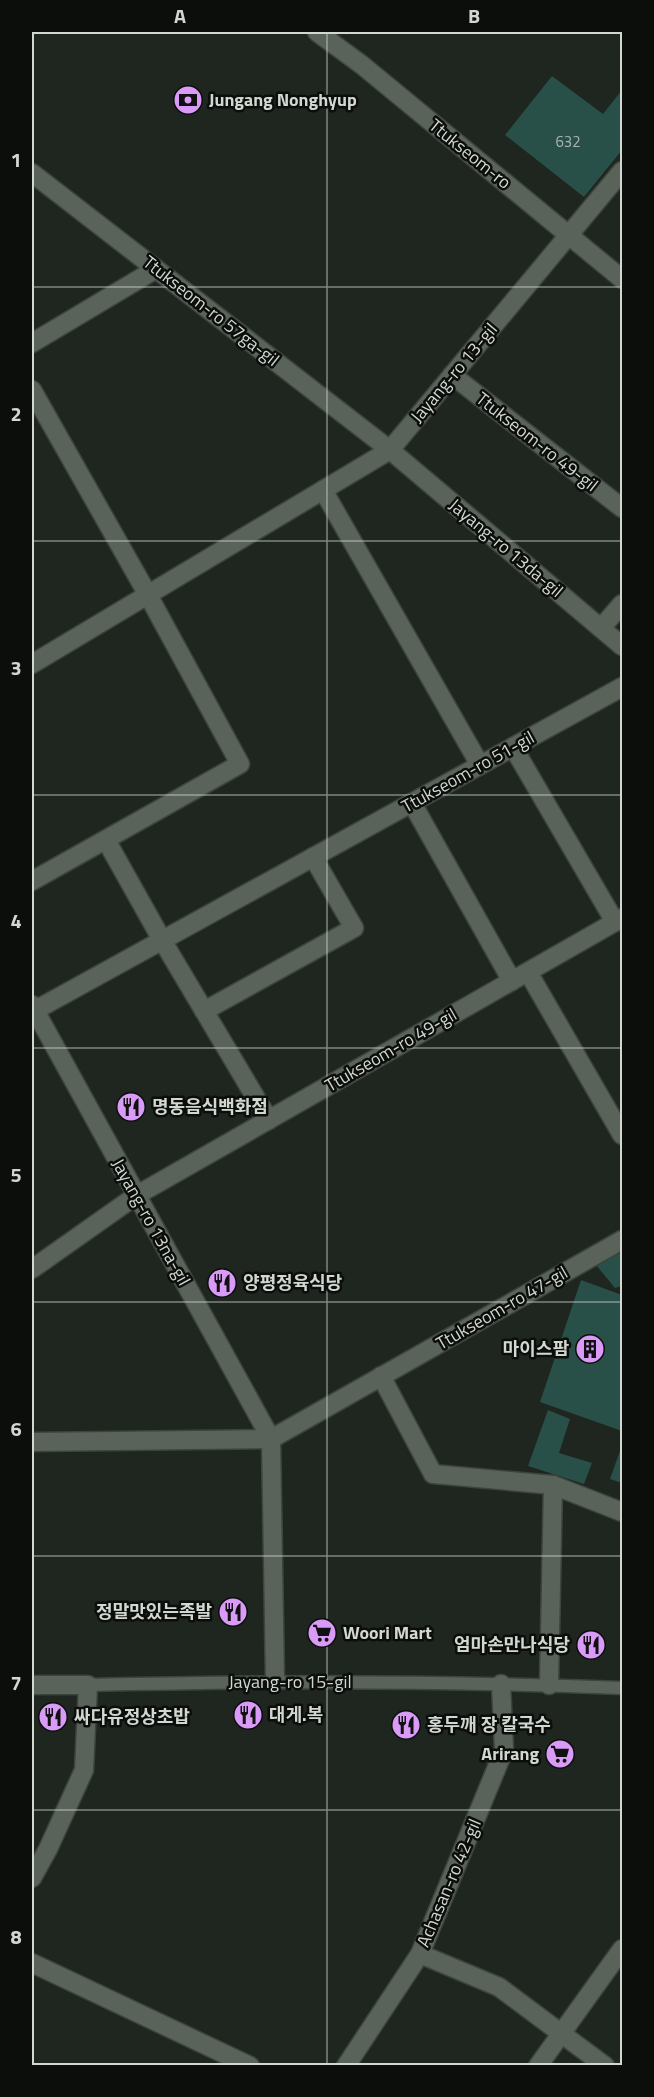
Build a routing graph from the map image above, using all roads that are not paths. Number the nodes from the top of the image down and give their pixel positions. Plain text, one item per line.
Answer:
1 (316, 32) edge
2 (622, 171) edge
3 (32, 173) edge
4 (569, 236) junction
5 (156, 269) junction
6 (622, 279) edge
7 (32, 343) edge
8 (452, 375) junction
9 (32, 390) edge
10 (390, 450) junction
11 (323, 490) junction
12 (622, 508) edge
13 (148, 595) junction
14 (622, 604) edge
15 (601, 628) junction
16 (622, 646) edge
17 (32, 664) edge
18 (622, 687) edge
19 (513, 747) junction
20 (480, 765) junction
21 (412, 803) junction
22 (106, 840) junction
23 (313, 857) junction
24 (32, 881) edge
25 (619, 920) edge
26 (162, 940) junction
27 (520, 977) junction
28 (33, 1009) edge
29 (204, 1011) junction
30 (269, 1119) junction
31 (622, 1135) edge
32 (137, 1195) junction
33 (622, 1240) edge
34 (32, 1269) edge
35 (381, 1376) junction
36 (271, 1438) junction
37 (32, 1442) edge
38 (553, 1485) junction
39 (622, 1512) edge
40 (275, 1681) junction
41 (501, 1684) junction
42 (32, 1685) edge
43 (88, 1685) junction
44 (549, 1685) junction
45 (622, 1688) edge
46 (32, 1878) edge
47 (622, 1949) edge
48 (420, 1954) junction
49 (32, 1964) edge
50 (561, 2032) junction
51 (250, 2066) edge
52 (346, 2066) edge
53 (538, 2066) edge
54 (606, 2066) edge

1 - 4 street, Ttukseom-ro
2 - 4 street, Jayang-ro 13-gil
3 - 5 street, Ttukseom-ro 57ga-gil
4 - 6 street, Ttukseom-ro
4 - 8 street, Jayang-ro 13-gil
5 - 7 street
5 - 10 street, Ttukseom-ro 57ga-gil
8 - 10 street, Jayang-ro 13-gil
8 - 12 street, Ttukseom-ro 49-gil
9 - 13 street
10 - 11 street, Jayang-ro 13-gil
10 - 15 street, Jayang-ro 13da-gil
11 - 13 street, Jayang-ro 13-gil
11 - 20 street
13 - 17 street, Jayang-ro 13-gil
13 - 22 street
14 - 15 street
15 - 16 street, Jayang-ro 13da-gil
18 - 19 street, Ttukseom-ro 51-gil
19 - 20 street, Ttukseom-ro 51-gil
19 - 25 street, Ttukseom-ro 49-gil
20 - 21 street, Ttukseom-ro 51-gil
21 - 23 street, Ttukseom-ro 51-gil
21 - 27 street
22 - 24 street
22 - 26 street
23 - 26 street, Ttukseom-ro 51-gil
23 - 29 street
25 - 27 street, Ttukseom-ro 49-gil
26 - 28 street, Ttukseom-ro 51-gil
26 - 29 street
27 - 30 street, Ttukseom-ro 49-gil
27 - 31 street
28 - 32 street, Jayang-ro 13na-gil
29 - 30 street
30 - 32 street, Ttukseom-ro 49-gil
32 - 34 street, Ttukseom-ro 49-gil
32 - 36 street, Jayang-ro 13na-gil
33 - 35 street, Ttukseom-ro 47-gil
35 - 36 street, Ttukseom-ro 47-gil
35 - 38 street
36 - 37 street
36 - 40 street, Jayang-ro 13na-gil
38 - 39 street
38 - 44 street
40 - 41 lane, Jayang-ro 15-gil
40 - 43 lane, Jayang-ro 15-gil
41 - 44 lane, Jayang-ro 15-gil
41 - 48 street, Achasan-ro 42-gil
42 - 43 street, Jayang-ro 15-gil
43 - 46 street
44 - 45 lane, Jayang-ro 15-gil
47 - 50 street
48 - 50 street
48 - 52 street, Achasan-ro 42-gil
49 - 51 street
50 - 53 street
50 - 54 street

